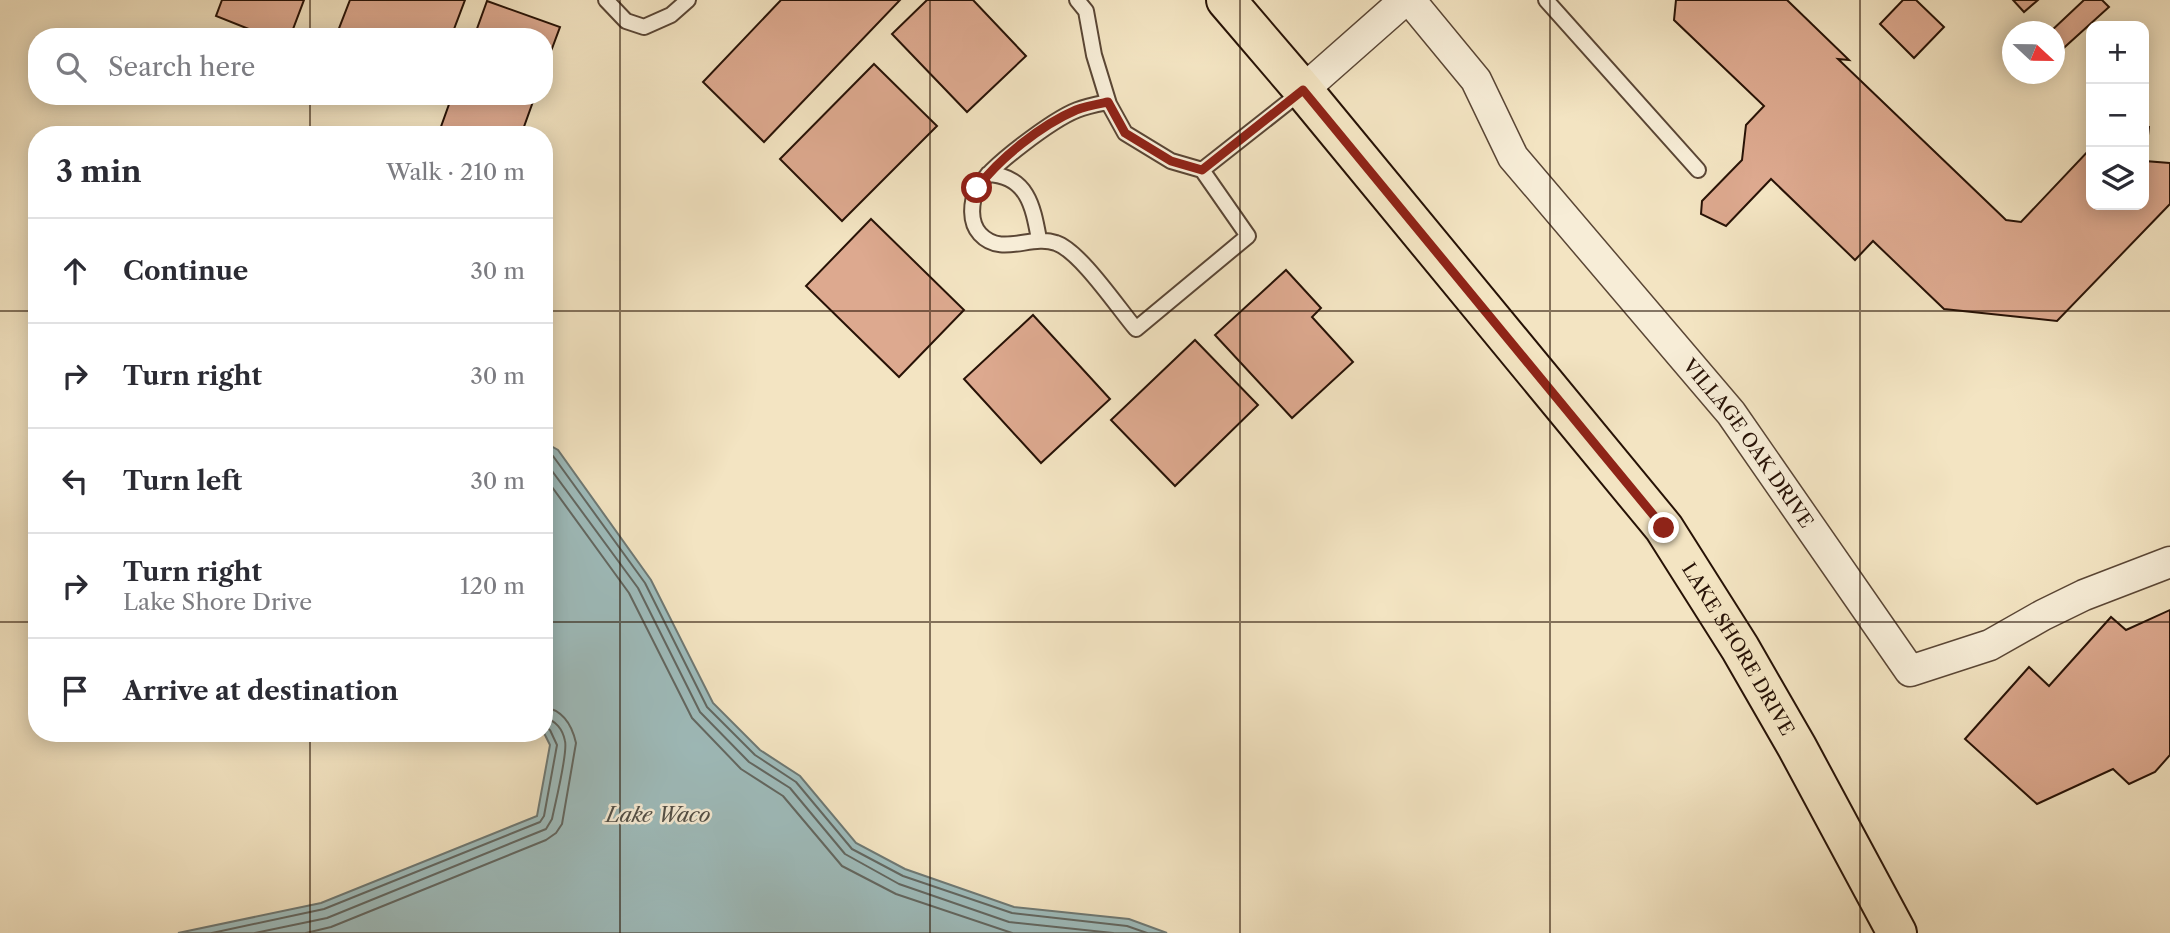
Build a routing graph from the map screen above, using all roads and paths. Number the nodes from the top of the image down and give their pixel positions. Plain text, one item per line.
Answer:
1 (606, 0) edge
2 (688, 0) edge
3 (1077, 0) edge
4 (1226, 0) edge
5 (1407, 0) edge
6 (1546, 0) edge
7 (1303, 90) junction
8 (1108, 102) junction
9 (1202, 170) junction
10 (1698, 170) dead end
11 (988, 174) junction
12 (1039, 239) junction
13 (2170, 562) edge
14 (1897, 933) edge

1 - 2 lane
3 - 8 lane
4 - 7 main road, LAKE SHORE DRIVE
5 - 7 street
5 - 13 street, VILLAGE OAK DRIVE
6 - 10 lane
7 - 9 lane
7 - 14 main road, LAKE SHORE DRIVE
8 - 9 lane
8 - 11 lane
9 - 12 lane
11 - 12 lane
11 - 12 lane

